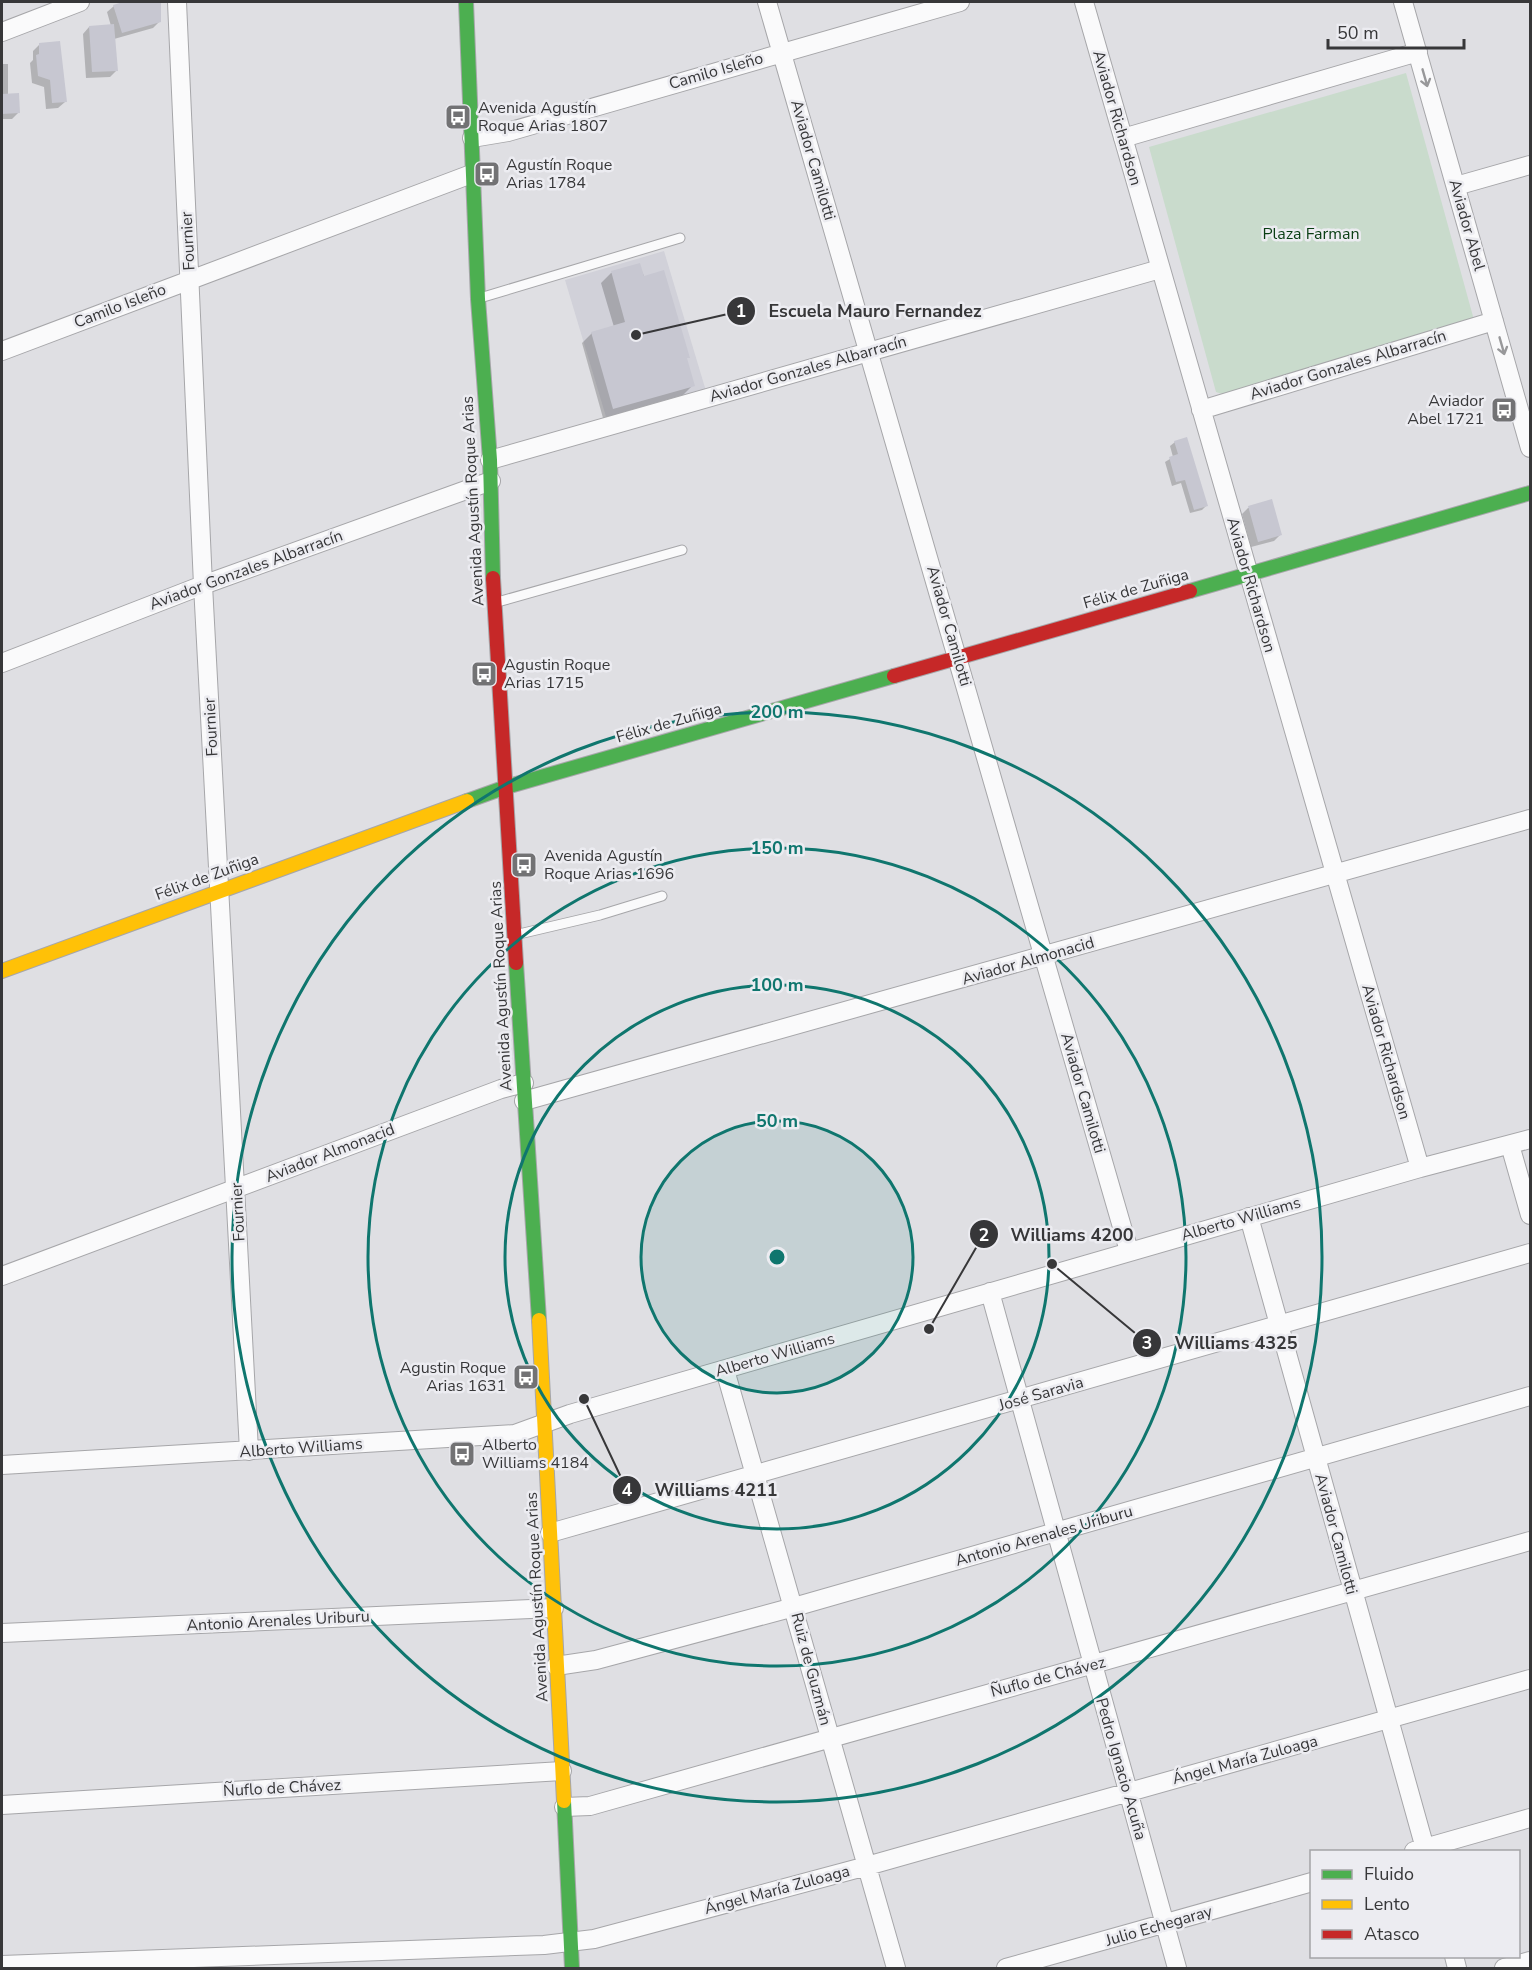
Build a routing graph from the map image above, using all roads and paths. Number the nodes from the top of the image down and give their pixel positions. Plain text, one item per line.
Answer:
1 (80, 2) edge
2 (177, 2) edge
3 (466, 2) edge
4 (768, 2) edge
5 (960, 2) edge
6 (1084, 2) edge
7 (1403, 2) edge
8 (2, 32) edge
9 (782, 51) junction
10 (1418, 52) junction
11 (472, 138) junction
12 (1123, 138) junction
13 (1530, 165) edge
14 (474, 173) junction
15 (1456, 186) junction
16 (680, 238) dead end
17 (1160, 269) junction
18 (190, 279) junction
19 (478, 299) junction
20 (1494, 321) junction
21 (2, 351) edge
22 (869, 351) junction
23 (1201, 410) junction
24 (1530, 448) edge
25 (490, 460) junction
26 (491, 481) junction
27 (1530, 493) edge
28 (682, 550) dead end
29 (1248, 574) junction
30 (203, 585) junction
31 (494, 603) junction
32 (958, 657) junction
33 (2, 663) edge
34 (506, 787) junction
35 (1530, 819) edge
36 (1333, 873) junction
37 (219, 889) junction
38 (662, 896) dead end
39 (515, 935) junction
40 (1043, 957) junction
41 (2, 971) edge
42 (524, 1083) junction
43 (524, 1101) junction
44 (1530, 1139) edge
45 (1510, 1145) junction
46 (1420, 1167) junction
47 (237, 1188) junction
48 (1530, 1215) edge
49 (1249, 1217) junction
50 (1129, 1251) junction
51 (1530, 1253) edge
52 (2, 1276) edge
53 (990, 1292) junction
54 (1279, 1325) junction
55 (724, 1370) junction
56 (1530, 1396) edge
57 (1020, 1400) junction
58 (545, 1425) junction
59 (249, 1451) junction
60 (1316, 1459) junction
61 (2, 1465) edge
62 (756, 1476) junction
63 (550, 1533) junction
64 (1055, 1533) junction
65 (1530, 1541) edge
66 (1352, 1591) junction
67 (794, 1607) junction
68 (554, 1608) junction
69 (2, 1633) edge
70 (1092, 1665) junction
71 (556, 1666) junction
72 (1530, 1679) edge
73 (1389, 1720) junction
74 (830, 1737) junction
75 (562, 1772) junction
76 (1128, 1792) junction
77 (2, 1805) edge
78 (564, 1807) junction
79 (1530, 1818) edge
80 (1422, 1850) edge
81 (867, 1866) junction
82 (1310, 1881) edge
83 (1165, 1924) junction
84 (571, 1942) junction
85 (1530, 1961) edge
86 (2, 1965) edge
87 (73, 1966) edge
88 (572, 1968) edge
89 (896, 1968) edge
90 (1006, 1968) edge
91 (1177, 1968) edge
92 (1504, 1968) edge

1 - 8 street
2 - 18 street, Fournier
3 - 11 main road, Avenida Agustín Roque Arias
4 - 9 street, Aviador Camilotti
5 - 9 street, Camilo Isleño
6 - 12 street, Aviador Richardson
7 - 10 street, Aviador Abel
9 - 11 street, Camilo Isleño
9 - 22 street, Aviador Camilotti
10 - 12 street
10 -> 15 street, Aviador Abel
11 - 14 main road, Avenida Agustín Roque Arias
12 - 17 street, Aviador Richardson
13 - 15 street
14 - 18 street, Camilo Isleño
14 - 19 main road, Avenida Agustín Roque Arias
15 - 20 street, Aviador Abel
16 - 19 lane
17 - 22 street, Aviador Gonzales Albarracín
17 - 23 street, Aviador Richardson
18 - 21 street, Camilo Isleño
18 - 30 street, Fournier
19 - 25 main road, Avenida Agustín Roque Arias
20 - 23 street, Aviador Gonzales Albarracín
20 -> 24 street, Aviador Abel
22 - 25 street, Aviador Gonzales Albarracín
22 - 32 street, Aviador Camilotti
23 - 29 street, Aviador Richardson
25 - 26 main road, Avenida Agustín Roque Arias
26 - 30 street, Aviador Gonzales Albarracín
26 - 31 main road, Avenida Agustín Roque Arias
27 - 29 main road, Félix de Zuñiga
28 - 31 lane
29 - 32 main road, Félix de Zuñiga
29 - 36 street, Aviador Richardson
30 - 33 street, Aviador Gonzales Albarracín
30 - 37 street, Fournier
31 - 34 main road, Avenida Agustín Roque Arias
32 - 34 main road, Félix de Zuñiga
32 - 40 street, Aviador Camilotti
34 - 37 main road, Félix de Zuñiga
34 - 39 main road, Avenida Agustín Roque Arias
35 - 36 street, Aviador Almonacid
36 - 40 street, Aviador Almonacid
36 - 46 street, Aviador Richardson
37 - 41 main road, Félix de Zuñiga
37 - 47 street, Fournier
38 - 39 lane
39 - 42 main road, Avenida Agustín Roque Arias
40 - 43 street, Aviador Almonacid
40 - 50 street, Aviador Camilotti
42 - 43 main road, Avenida Agustín Roque Arias
42 - 47 street, Aviador Almonacid
43 - 58 main road, Avenida Agustín Roque Arias
44 - 45 street, Alberto Williams
45 - 46 street, Alberto Williams
45 - 48 street
46 - 49 street, Alberto Williams
47 - 52 street, Aviador Almonacid
47 - 59 street, Fournier
49 - 50 street, Alberto Williams
49 - 54 street, Aviador Camilotti
50 - 53 street, Alberto Williams
51 - 54 street, José Saravia
53 - 55 street, Alberto Williams
53 - 57 street, Pedro Ignacio Acuña
54 - 57 street, José Saravia
54 - 60 street, Aviador Camilotti
55 - 58 street, Alberto Williams
55 - 62 street, Ruiz de Guzmán
56 - 60 street, Antonio Arenales Uriburu
57 - 62 street, José Saravia
57 - 64 street, Pedro Ignacio Acuña
58 - 59 street, Alberto Williams
58 - 63 main road, Avenida Agustín Roque Arias
59 - 61 street, Alberto Williams
60 - 64 street, Antonio Arenales Uriburu
60 - 66 street, Aviador Camilotti
62 - 63 street, José Saravia
62 - 67 street, Ruiz de Guzmán
63 - 68 main road, Avenida Agustín Roque Arias
64 - 67 street, Antonio Arenales Uriburu
64 - 70 street, Pedro Ignacio Acuña
65 - 66 street, Ñuflo de Chávez
66 - 70 street, Ñuflo de Chávez
66 - 73 street, Aviador Camilotti
67 - 71 street, Antonio Arenales Uriburu
67 - 74 street, Ruiz de Guzmán
68 - 69 street, Antonio Arenales Uriburu
68 - 71 main road, Avenida Agustín Roque Arias
70 - 74 street, Ñuflo de Chávez
70 - 76 street, Pedro Ignacio Acuña
71 - 75 main road, Avenida Agustín Roque Arias
72 - 73 street, Ángel María Zuloaga
73 - 76 street, Ángel María Zuloaga
73 - 80 street, Aviador Camilotti
74 - 78 street, Ñuflo de Chávez
74 - 81 street, Ruiz de Guzmán
75 - 77 street, Ñuflo de Chávez
75 - 78 main road, Avenida Agustín Roque Arias
76 - 81 street, Ángel María Zuloaga
76 - 83 street, Pedro Ignacio Acuña
78 - 84 main road, Avenida Agustín Roque Arias
79 - 80 street
81 - 84 street, Ángel María Zuloaga
81 - 89 street, Ruiz de Guzmán
82 - 83 street, Julio Echegaray
83 - 90 street, Julio Echegaray
83 - 91 street, Pedro Ignacio Acuña
84 - 87 street, Ángel María Zuloaga
84 - 88 main road, Avenida Agustín Roque Arias
85 - 92 street
86 - 87 street, Ángel María Zuloaga

